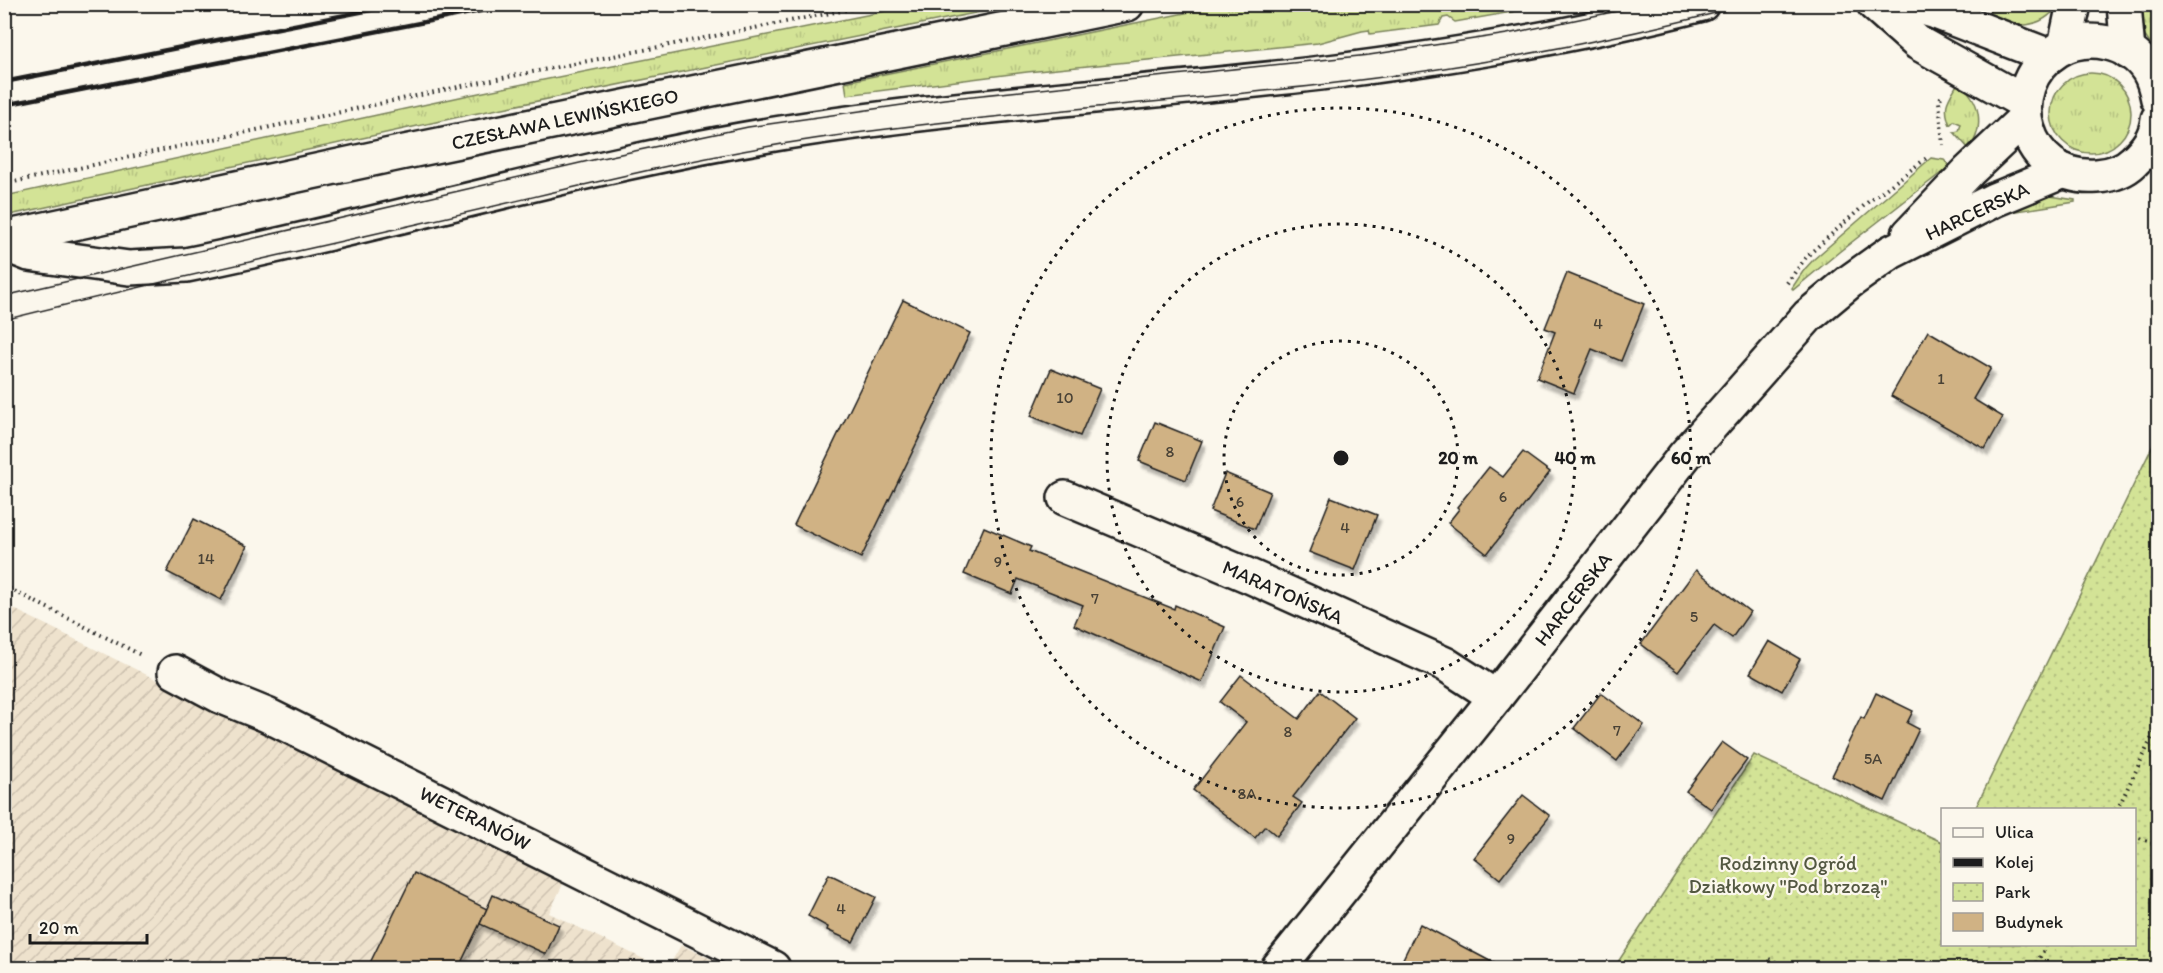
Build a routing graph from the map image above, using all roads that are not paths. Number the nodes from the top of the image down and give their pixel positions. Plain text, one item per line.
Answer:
1 (1127, 4) edge
2 (1702, 4) edge
3 (1874, 4) edge
4 (1908, 4) edge
5 (2074, 4) edge
6 (2124, 4) edge
7 (2057, 51) junction
8 (2128, 52) junction
9 (2158, 90) edge
10 (2024, 110) junction
11 (2156, 132) edge
12 (2064, 171) junction
13 (4, 238) edge
14 (4, 244) edge
15 (1891, 252) junction
16 (1065, 498) dead end
17 (175, 672) road end
18 (1496, 697) junction
19 (773, 969) edge
20 (1278, 969) edge

1 - 13 street, CZESŁAWA LEWIŃSKIEGO
2 - 14 street
3 - 10 street
4 - 7 street
5 - 7 street
6 - 8 street
7 - 8 street
7 - 10 street
8 - 9 street
10 - 12 street
10 - 15 street, HARCERSKA
11 - 12 street
12 - 15 street, HARCERSKA
15 - 18 street, HARCERSKA
16 - 18 street, MARATOŃSKA
17 - 19 street, WETERANÓW
18 - 20 street, HARCERSKA

